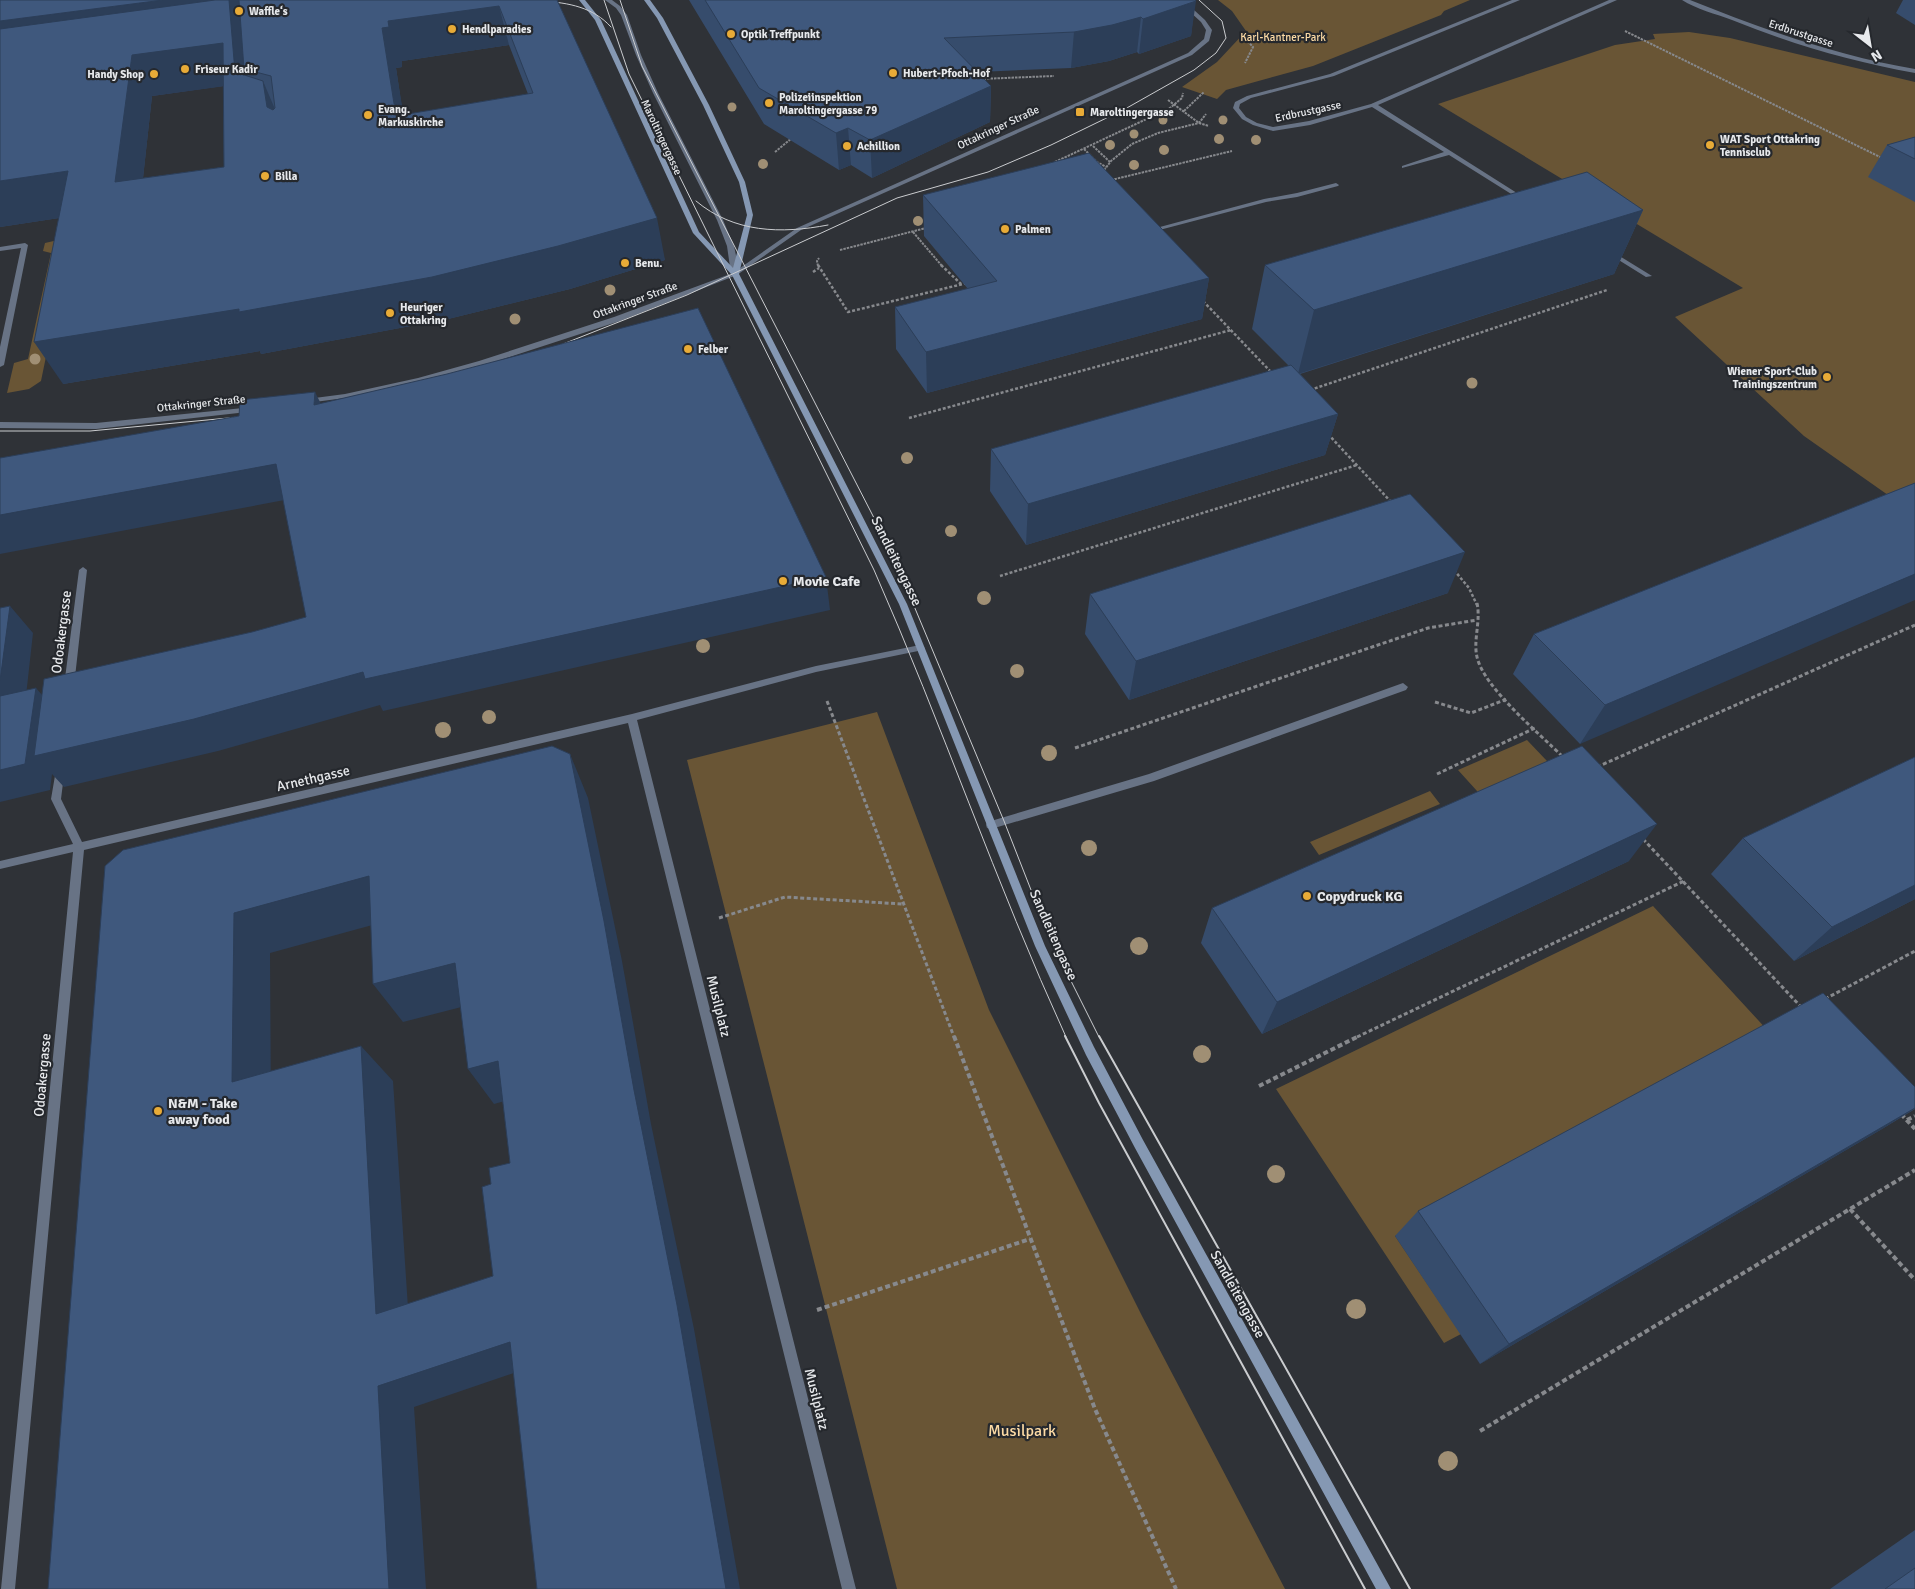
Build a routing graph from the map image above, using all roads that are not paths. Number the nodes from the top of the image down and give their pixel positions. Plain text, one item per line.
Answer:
1 (582, 0) edge
2 (608, 0) edge
3 (647, 0) edge
4 (1180, 0) edge
5 (1517, 0) edge
6 (1614, 0) edge
7 (1685, 0) edge
8 (1915, 71) edge
9 (1373, 105) junction
10 (1449, 153) junction
11 (1404, 167) dead end
12 (1336, 185) dead end
13 (1532, 204) edge
14 (1140, 234) edge
15 (0, 249) edge
16 (1606, 251) edge
17 (735, 274) junction
18 (1648, 276) road end
19 (0, 365) edge
20 (300, 402) edge
21 (264, 408) edge
22 (0, 425) edge
23 (83, 570) dead end
24 (920, 648) junction
25 (1403, 687) road end
26 (68, 694) edge
27 (632, 718) junction
28 (60, 761) edge
29 (991, 825) junction
30 (79, 846) junction
31 (0, 865) edge
32 (8, 1589) edge
33 (849, 1589) edge
34 (1384, 1589) edge

1 - 17 main road, Maroltingergasse
2 - 17 street, Maroltingergasse
3 - 17 main road
4 - 17 street, Ottakringer Straße
5 - 9 street, Erdbrustgasse
6 - 9 street, Erdbrustgasse
7 - 8 street, Erdbrustgasse
9 - 10 street
10 - 11 street
10 - 13 street
12 - 14 street
15 - 19 street
16 - 18 street
17 - 20 street, Ottakringer Straße
17 - 24 main road, Sandleitengasse
21 - 22 street, Ottakringer Straße
23 - 26 street, Odoakergasse
24 - 27 street
24 - 29 main road, Sandleitengasse
25 - 29 street
27 - 30 street, Arnethgasse
27 - 33 street, Musilplatz
28 - 30 street
29 - 34 main road, Sandleitengasse
30 - 31 street, Arnethgasse
30 - 32 street, Odoakergasse

